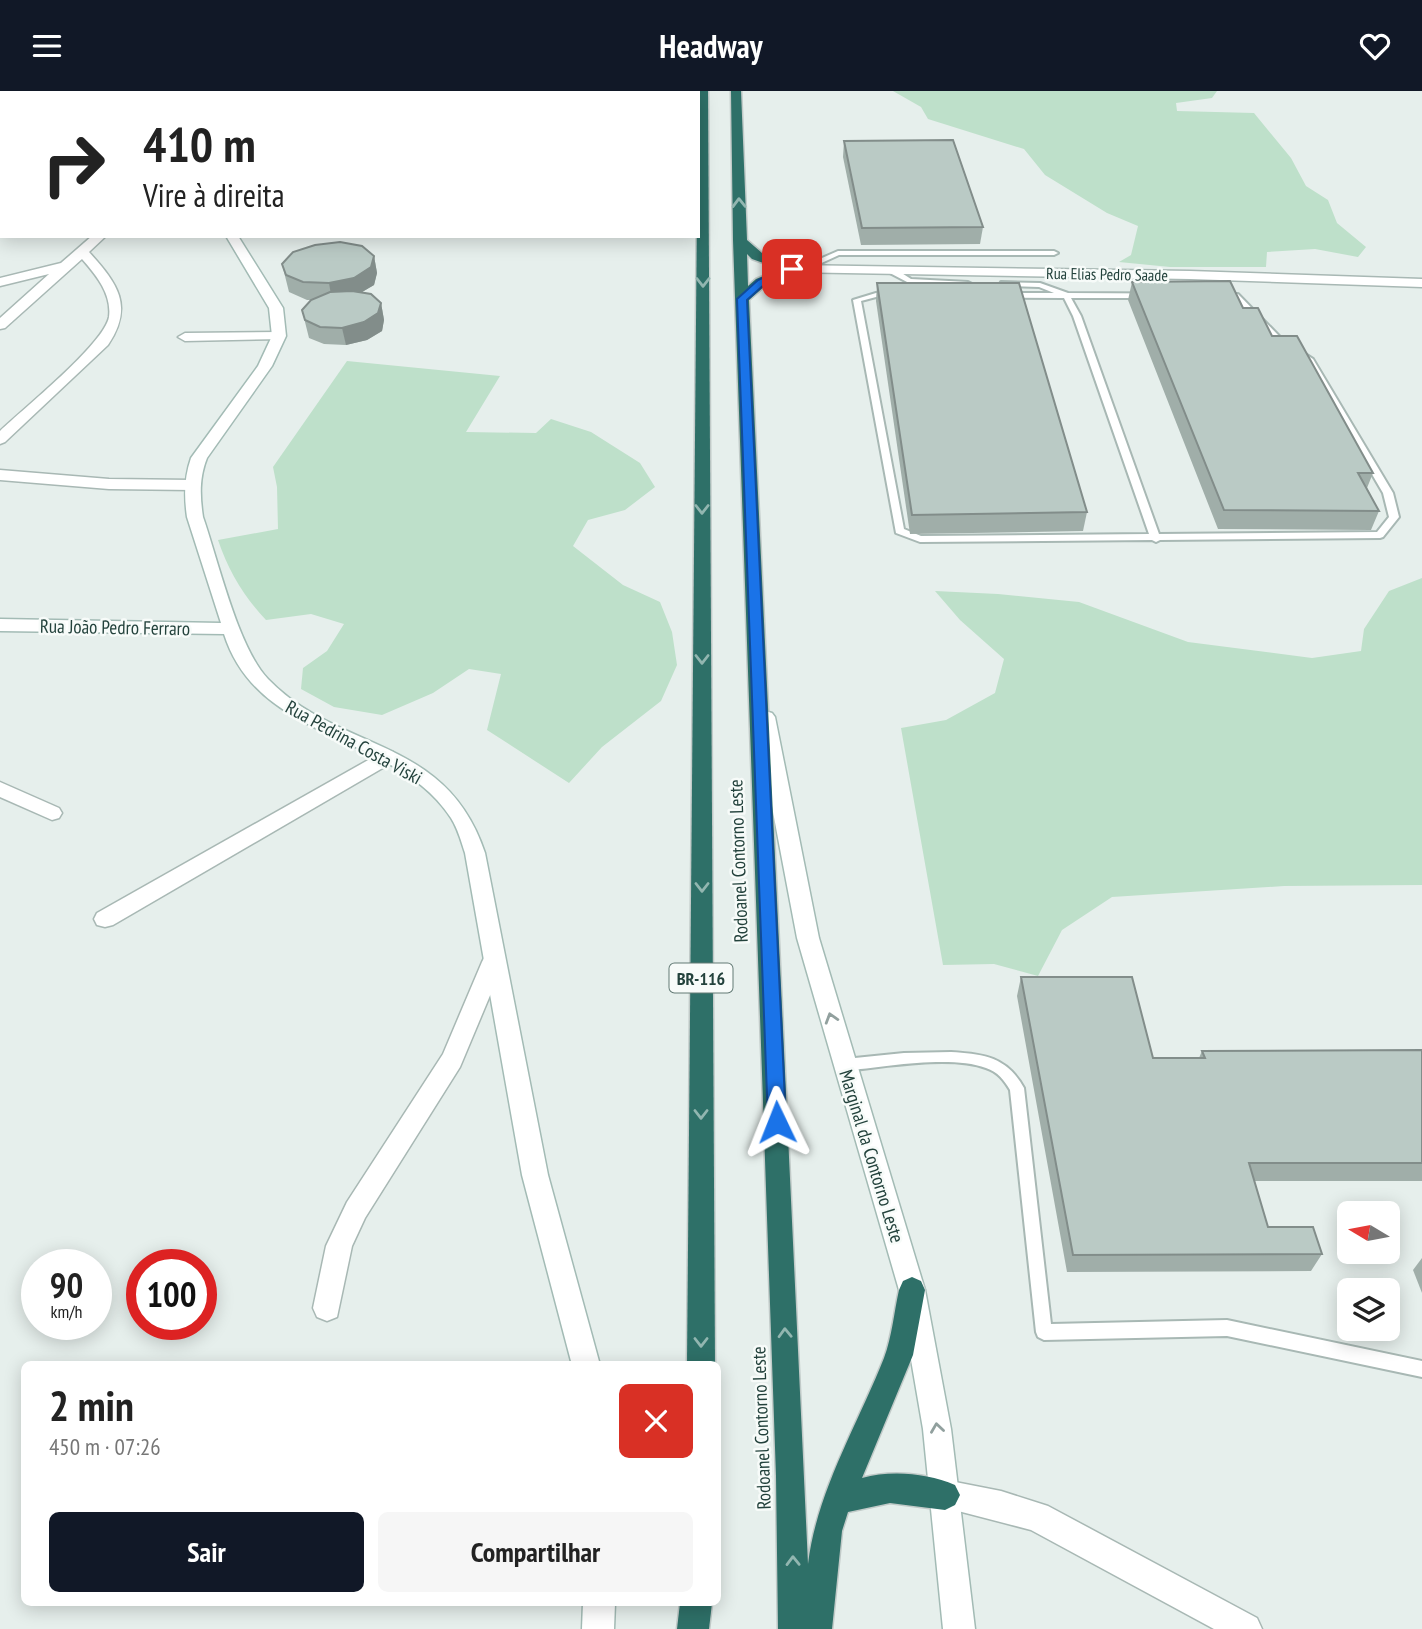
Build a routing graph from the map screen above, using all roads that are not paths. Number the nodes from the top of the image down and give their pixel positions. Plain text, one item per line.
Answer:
1 (703, 91) edge
2 (736, 91) edge
3 (98, 238) edge
4 (233, 238) edge
5 (739, 240) junction
6 (82, 253) junction
7 (1054, 253) dead end
8 (65, 267) junction
9 (797, 269) junction
10 (891, 270) junction
11 (6, 281) edge
12 (1422, 283) edge
13 (985, 284) edge
14 (998, 284) edge
15 (0, 289) edge
16 (1066, 295) junction
17 (742, 299) junction
18 (0, 325) edge
19 (279, 336) junction
20 (185, 337) dead end
21 (0, 439) edge
22 (0, 475) edge
23 (192, 485) junction
24 (1156, 539) junction
25 (0, 625) edge
26 (231, 629) junction
27 (759, 688) junction
28 (386, 757) junction
29 (0, 789) edge
30 (52, 813) dead end
31 (105, 919) dead end
32 (493, 962) junction
33 (845, 1065) junction
34 (912, 1290) junction
35 (327, 1308) dead end
36 (585, 1361) edge
37 (701, 1361) edge
38 (1422, 1369) edge
39 (945, 1495) junction
40 (836, 1501) junction
41 (599, 1606) edge
42 (697, 1606) edge
43 (698, 1606) edge
44 (598, 1629) edge
45 (693, 1629) edge
46 (700, 1629) edge
47 (794, 1629) edge
48 (816, 1629) edge
49 (959, 1629) edge
50 (1245, 1629) edge

1 -> 37 highway, Rodoanel Contorno Leste / BR-116
5 -> 2 highway, Rodoanel Contorno Leste
3 - 6 street
4 - 19 street
5 - 9 highway
5 - 17 highway, Rodoanel Contorno Leste
6 - 8 street
6 - 21 street
7 - 9 lane
8 - 11 street
8 - 18 street
9 - 10 street, Rua Elias Pedro Saade
9 - 17 highway
10 - 12 street, Rua Elias Pedro Saade
10 - 13 lane
11 - 15 street
14 - 16 lane
16 - 24 lane
16 - 24 lane
16 - 24 lane
17 - 27 highway, Rodoanel Contorno Leste
19 - 20 street
19 - 23 street, Rua Pedrina Costa Viski
22 - 23 street
23 - 26 street, Rua Pedrina Costa Viski
25 - 26 street, Rua João Pedro Ferraro
26 - 28 street, Rua Pedrina Costa Viski
33 -> 27 street, Marginal da Contorno Leste
47 -> 27 highway, Rodoanel Contorno Leste
28 - 31 street
28 - 32 street, Rua Pedrina Costa Viski
29 - 30 street
32 - 35 street
32 - 36 street, Rua Pedrina Costa Viski
33 - 34 street, Marginal da Contorno Leste
33 - 38 lane
39 -> 34 street, Marginal da Contorno Leste
34 - 40 highway
39 - 40 highway
39 - 49 street, Marginal da Contorno Leste
39 - 50 street
40 - 48 highway
41 - 44 street
42 - 45 highway
43 - 46 highway

